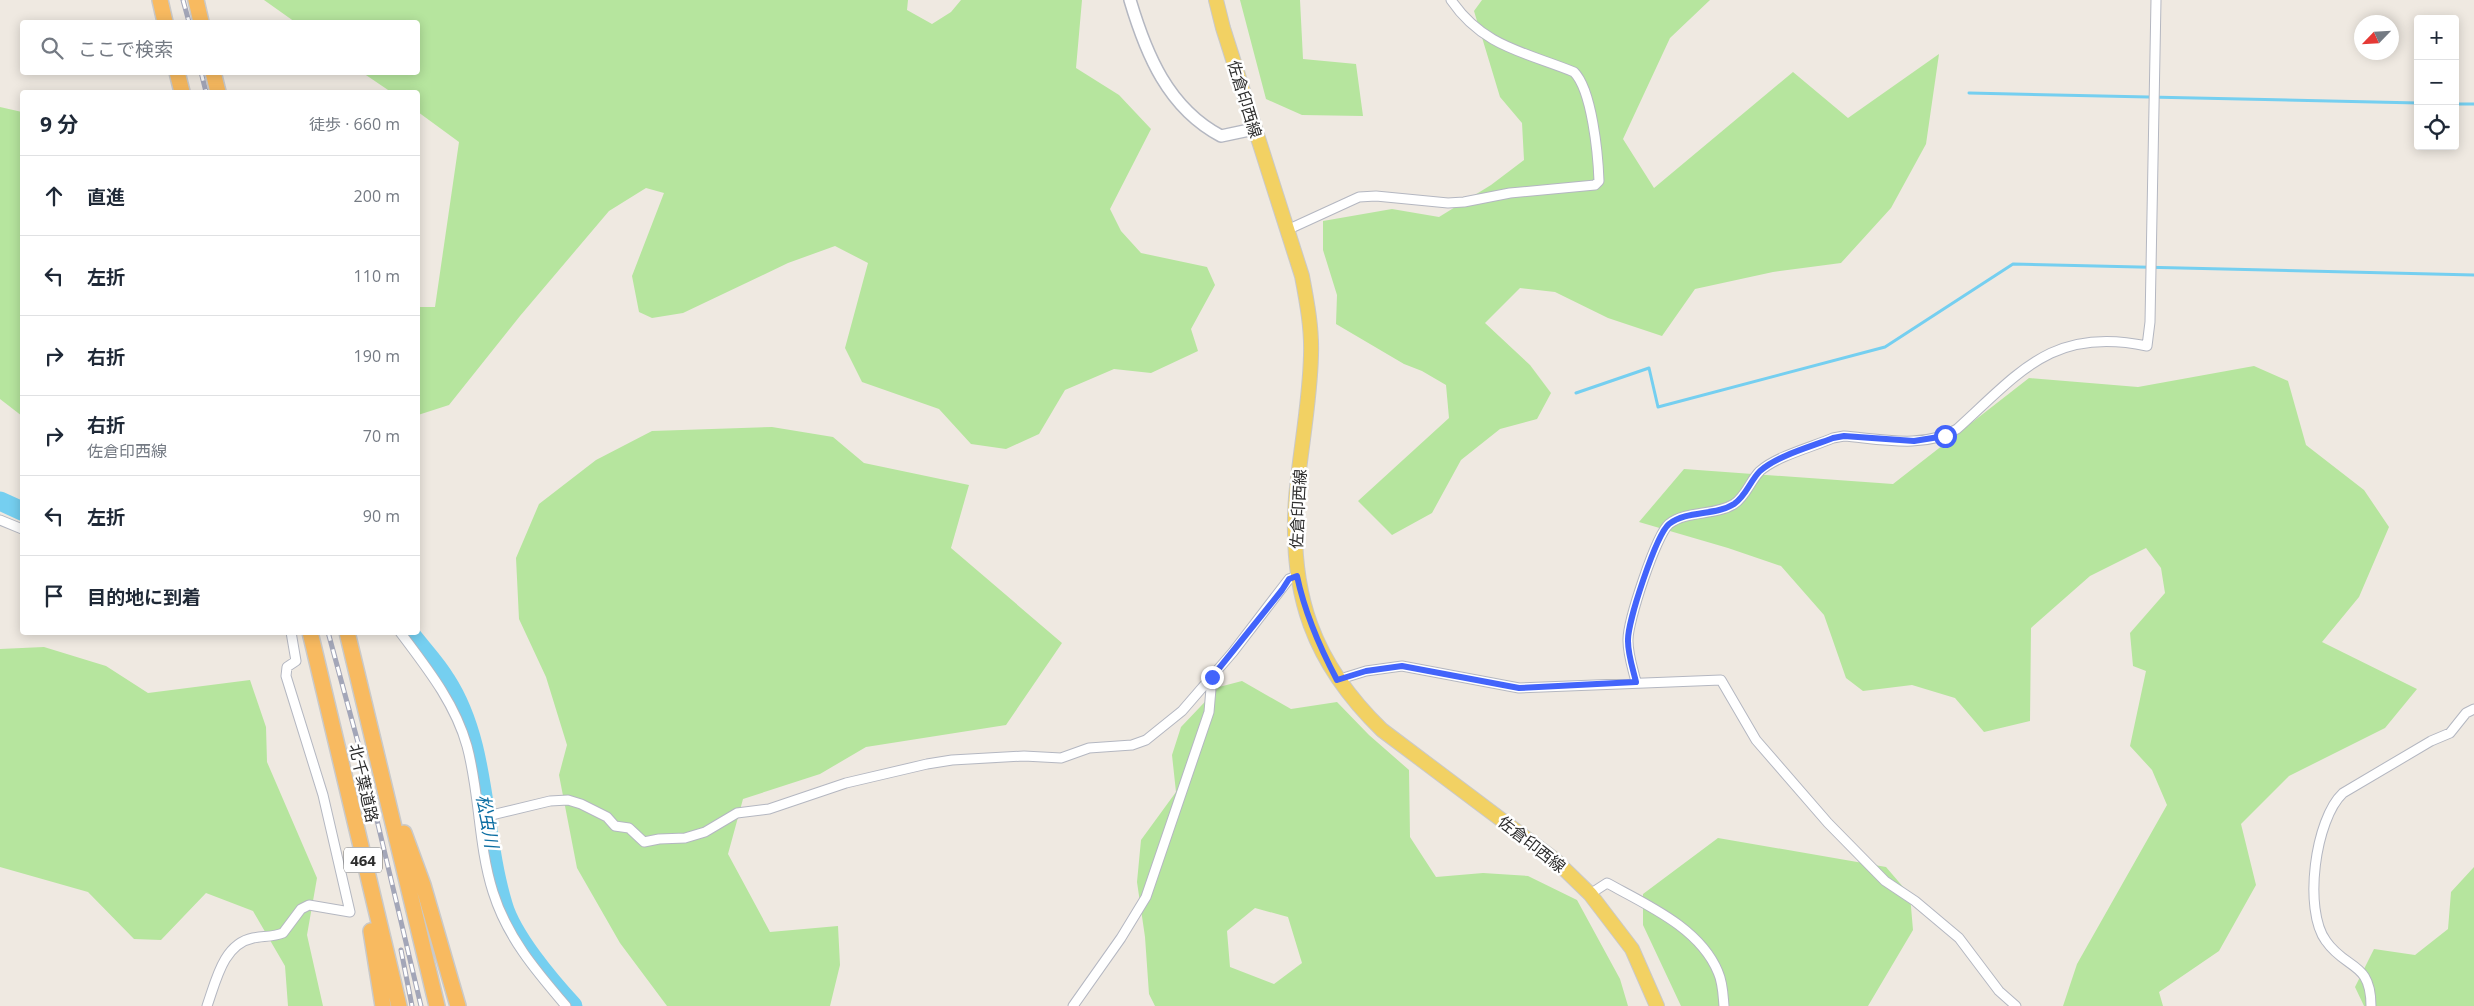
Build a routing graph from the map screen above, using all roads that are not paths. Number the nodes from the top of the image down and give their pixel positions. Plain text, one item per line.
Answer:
1 (160, 0) edge
2 (196, 0) edge
3 (1130, 0) edge
4 (1216, 0) edge
5 (1450, 0) edge
6 (2156, 0) edge
7 (165, 20) edge
8 (201, 20) edge
9 (178, 75) edge
10 (214, 75) edge
11 (182, 90) edge
12 (218, 90) edge
13 (1254, 129) junction
14 (1287, 230) junction
15 (0, 520) edge
16 (20, 528) edge
17 (1297, 576) junction
18 (292, 635) edge
19 (311, 635) edge
20 (348, 635) edge
21 (402, 635) edge
22 (1212, 677) junction
23 (1337, 680) junction
24 (1636, 682) junction
25 (2474, 709) edge
26 (330, 714) junction
27 (379, 760) junction
28 (479, 818) junction
29 (1590, 894) junction
30 (207, 1006) edge
31 (383, 1006) edge
32 (398, 1006) edge
33 (436, 1006) edge
34 (458, 1006) edge
35 (566, 1006) edge
36 (1073, 1006) edge
37 (1657, 1006) edge
38 (1724, 1006) edge
39 (2016, 1006) edge
40 (2371, 1006) edge

1 - 7 highway
2 - 8 highway
3 - 13 street
4 - 13 main road, 佐倉印西線
5 - 14 street
6 - 24 street
9 - 11 highway
10 - 12 highway
13 - 14 main road, 佐倉印西線
14 - 17 main road, 佐倉印西線
15 - 16 street
17 - 22 street
17 - 23 main road, 佐倉印西線
18 - 30 street
19 - 26 highway, 北千葉道路 / 464
20 - 27 highway, 北千葉道路 / 464
21 - 28 street
22 - 28 street
22 - 36 street
23 - 24 street
23 - 29 main road, 佐倉印西線
24 - 39 street
25 - 40 street
26 - 31 highway, 北千葉道路 / 464
26 - 32 highway, 北千葉道路 / 464
27 - 33 highway, 北千葉道路 / 464
27 - 34 highway, 北千葉道路 / 464
28 - 35 street
29 - 37 main road, 佐倉印西線
29 - 38 street

